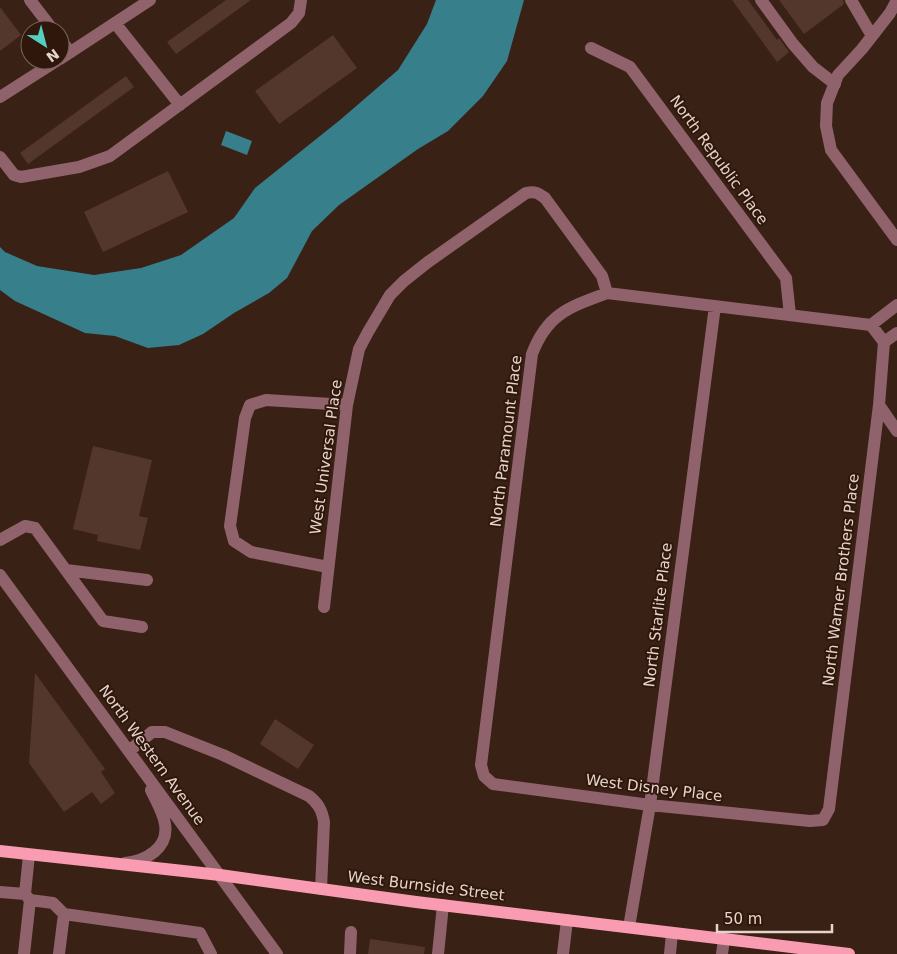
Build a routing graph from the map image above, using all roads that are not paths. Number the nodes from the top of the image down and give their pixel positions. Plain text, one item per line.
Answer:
1 (30, 0) edge
2 (150, 0) edge
3 (301, 0) edge
4 (761, 0) edge
5 (850, 0) edge
6 (897, 0) edge
7 (45, 20) edge
8 (116, 24) junction
9 (872, 36) junction
10 (591, 48) dead end
11 (70, 53) edge
12 (43, 70) edge
13 (835, 84) junction
14 (0, 97) edge
15 (180, 105) junction
16 (0, 157) edge
17 (897, 240) edge
18 (607, 293) junction
19 (897, 305) edge
20 (715, 306) junction
21 (790, 315) junction
22 (871, 325) junction
23 (897, 333) edge
24 (884, 342) junction
25 (347, 405) junction
26 (879, 405) junction
27 (897, 431) edge
28 (0, 540) edge
29 (328, 567) junction
30 (66, 570) junction
31 (0, 575) edge
32 (147, 580) dead end
33 (324, 608) dead end
34 (142, 627) dead end
35 (129, 751) junction
36 (141, 768) junction
37 (484, 776) joint
38 (650, 805) junction
39 (823, 820) joint
40 (0, 851) edge
41 (29, 855) junction
42 (115, 864) junction
43 (220, 875) junction
44 (321, 889) junction
45 (0, 892) edge
46 (28, 897) junction
47 (443, 905) junction
48 (64, 914) junction
49 (567, 920) junction
50 (629, 928) junction
51 (351, 932) dead end
52 (672, 933) junction
53 (724, 939) junction
54 (775, 950) edge
55 (809, 952) edge
56 (24, 954) edge
57 (59, 954) edge
58 (211, 954) edge
59 (277, 954) edge
60 (350, 954) edge
61 (438, 954) edge
62 (563, 954) edge
63 (670, 954) edge
64 (722, 954) edge
65 (849, 954) edge

1 - 7 street
2 - 8 street
3 - 15 street
4 - 13 street
5 - 9 street
6 - 9 street
8 - 11 street
8 - 15 street
9 - 13 street
10 - 21 street, North Republic Place
12 - 14 street
13 - 17 street
15 - 16 street
18 - 20 street, North Paramount Place
18 - 25 street, West Universal Place
18 - 37 street, North Paramount Place
19 - 22 street
20 - 21 street, North Paramount Place
20 - 38 street, North Starlite Place
21 - 22 street, North Paramount Place
22 - 24 street
23 - 24 street
24 - 26 street, North Warner Brothers Place
25 - 29 street, West Universal Place
25 - 29 street
26 - 27 street
26 - 39 street, North Warner Brothers Place
28 - 30 street
29 - 33 street, West Universal Place
30 - 32 street
30 - 34 street
31 - 35 street, North Western Avenue
35 - 36 street, North Western Avenue
35 - 44 street
36 - 42 street
36 - 43 street, North Western Avenue
37 - 38 street, West Disney Place
38 - 39 street, West Disney Place
38 - 50 street, North Starlite Place
40 - 41 main road, West Burnside Street
41 - 42 main road, West Burnside Street
41 - 46 street
42 - 43 main road, West Burnside Street
43 - 44 main road, West Burnside Street
43 - 59 street, North Western Avenue
44 - 47 main road, West Burnside Street
45 - 46 street
46 - 48 street
46 - 56 street
47 - 49 main road, West Burnside Street
47 - 61 street
48 - 57 street
48 - 58 street
49 - 50 main road, West Burnside Street
49 - 62 street
50 - 52 main road, West Burnside Street
51 - 60 street
52 - 53 main road, West Burnside Street
52 - 63 street
53 - 54 main road, West Burnside Street
53 - 64 street
54 - 55 main road, West Burnside Street
55 - 65 main road, West Burnside Street

